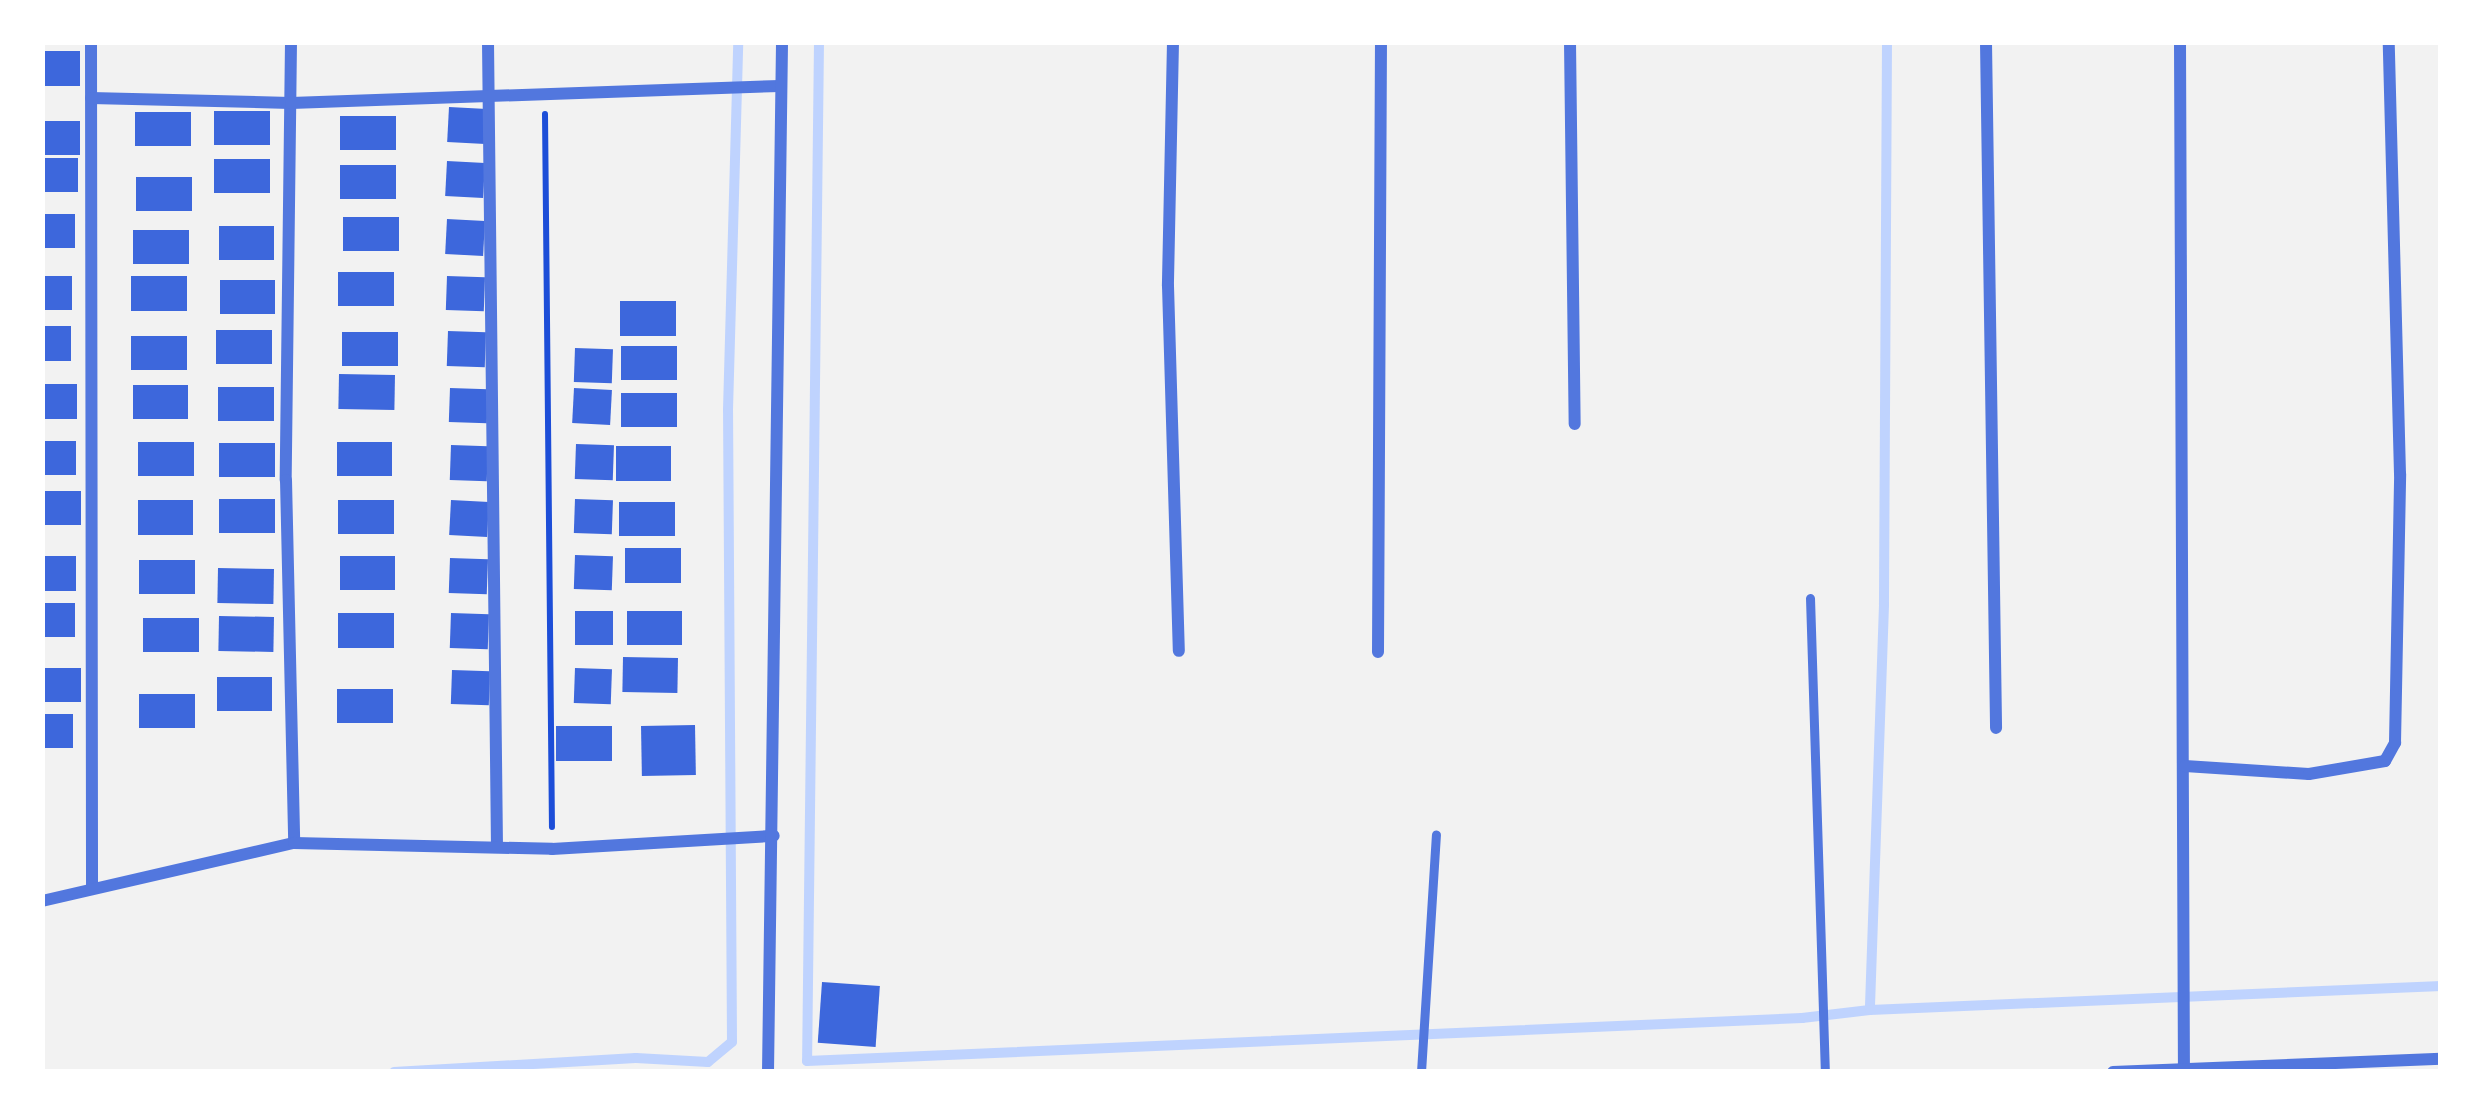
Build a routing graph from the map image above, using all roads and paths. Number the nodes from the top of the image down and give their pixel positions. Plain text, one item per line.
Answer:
1 (91, 42) edge
2 (291, 42) edge
3 (488, 42) edge
4 (782, 42) edge
5 (1173, 42) edge
6 (1382, 42) edge
7 (1570, 42) edge
8 (1986, 42) edge
9 (2180, 42) edge
10 (2390, 42) edge
11 (780, 86) junction
12 (544, 95) junction
13 (488, 97) junction
14 (91, 98) junction
15 (291, 103) junction
16 (1575, 424) dead end
17 (1810, 598) dead end
18 (1179, 651) dead end
19 (1378, 652) dead end
20 (1996, 728) dead end
21 (2185, 766) junction
22 (1436, 834) dead end
23 (774, 836) junction
24 (294, 843) junction
25 (497, 844) junction
26 (552, 849) junction
27 (92, 887) junction
28 (42, 901) edge
29 (2441, 1059) edge
30 (2185, 1068) junction
31 (2252, 1069) edge
32 (768, 1072) edge
33 (1421, 1072) edge
34 (1826, 1072) edge
35 (2113, 1072) edge

1 - 14 street
2 - 15 street
3 - 13 street
4 - 11 street
5 - 18 street
6 - 19 street
7 - 16 street
8 - 20 street
9 - 21 street
10 - 21 street
11 - 12 street
11 - 23 street
12 - 13 street
12 - 26 path
13 - 15 street
13 - 25 street
14 - 15 street
14 - 27 street
15 - 24 street
17 - 34 lane
21 - 30 street
22 - 33 lane
23 - 26 street
23 - 32 street
24 - 25 street
24 - 27 street
25 - 26 street
27 - 28 street
29 - 31 street
30 - 31 street
30 - 35 street

